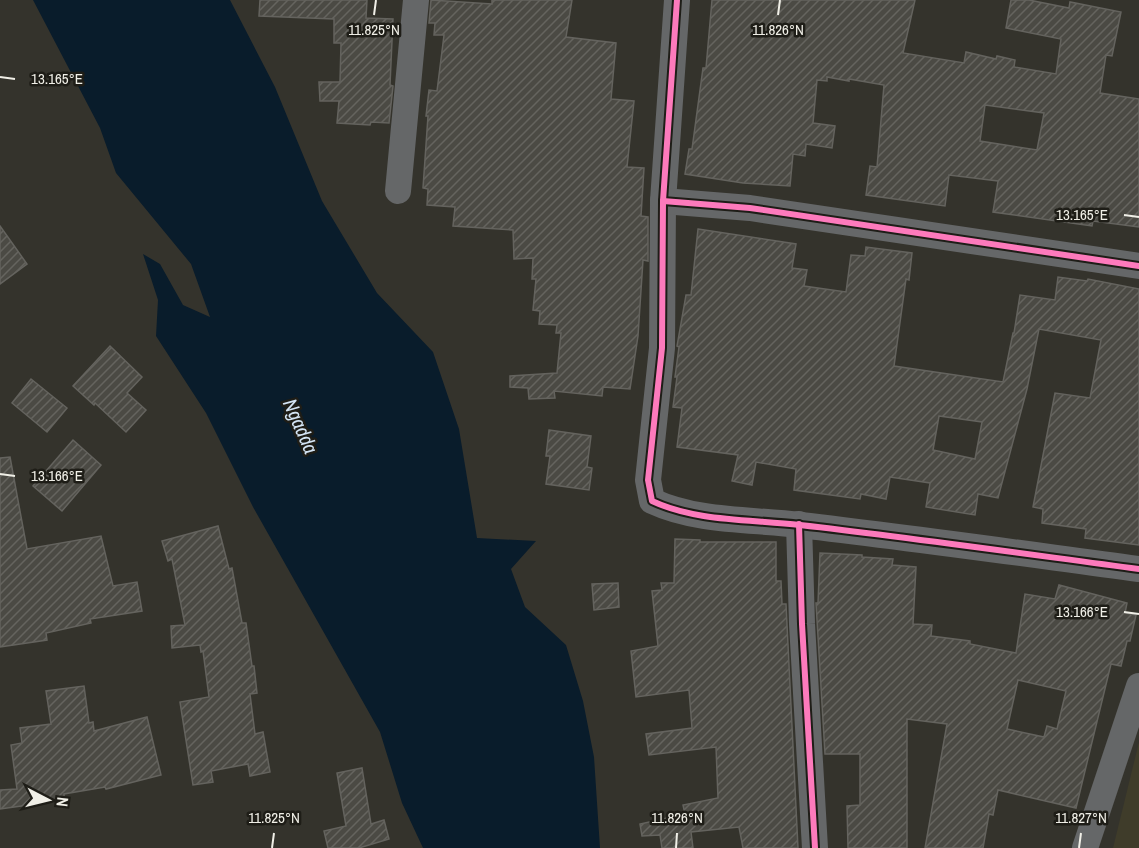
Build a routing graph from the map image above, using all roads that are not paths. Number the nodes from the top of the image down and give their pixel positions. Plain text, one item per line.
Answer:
1 (416, 0) edge
2 (677, 0) edge
3 (398, 191) dead end
4 (663, 201) junction
5 (1139, 266) edge
6 (799, 524) junction
7 (1139, 569) edge
8 (1139, 686) edge
9 (815, 848) edge
10 (1086, 848) edge

1 - 3 street
2 - 4 street
4 - 5 street
4 - 6 street
6 - 7 street
6 - 9 street
8 - 10 street

